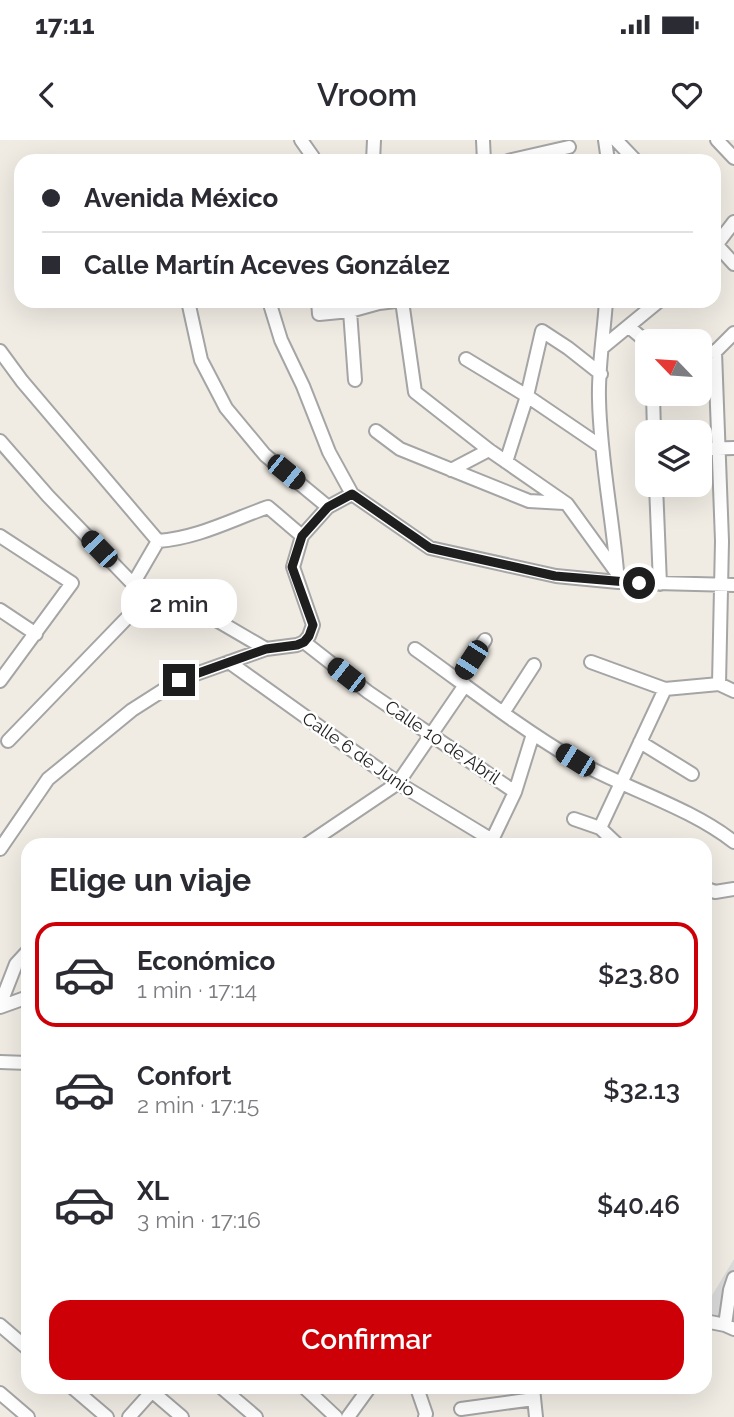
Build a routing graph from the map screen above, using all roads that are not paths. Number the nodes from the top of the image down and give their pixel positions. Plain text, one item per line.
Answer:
1 (616, 140) edge
2 (717, 140) edge
3 (569, 143) edge
4 (532, 154) edge
5 (629, 154) edge
6 (734, 158) edge
7 (734, 222) edge
8 (721, 238) edge
9 (721, 251) edge
10 (734, 264) edge
11 (190, 308) edge
12 (270, 308) edge
13 (318, 308) edge
14 (360, 308) edge
15 (403, 308) edge
16 (606, 308) edge
17 (651, 308) edge
18 (350, 311) junction
19 (629, 327) junction
20 (635, 332) edge
21 (734, 332) edge
22 (603, 347) junction
23 (0, 351) edge
24 (712, 352) edge
25 (715, 352) junction
26 (466, 359) dead end
27 (601, 374) junction
28 (355, 380) dead end
29 (527, 396) junction
30 (376, 431) dead end
31 (0, 441) edge
32 (602, 447) junction
33 (712, 448) edge
34 (719, 448) junction
35 (734, 448) edge
36 (489, 450) junction
37 (506, 462) junction
38 (451, 470) junction
39 (352, 494) junction
40 (656, 497) edge
41 (568, 504) junction
42 (328, 507) junction
43 (0, 536) edge
44 (302, 536) junction
45 (158, 541) junction
46 (617, 578) junction
47 (133, 584) junction
48 (660, 584) junction
49 (728, 585) edge
50 (152, 593) junction
51 (0, 610) edge
52 (36, 634) junction
53 (485, 640) dead end
54 (304, 642) junction
55 (266, 649) junction
56 (415, 649) dead end
57 (229, 662) junction
58 (591, 662) dead end
59 (534, 664) dead end
60 (0, 681) edge
61 (462, 683) junction
62 (719, 684) junction
63 (665, 689) junction
64 (734, 691) edge
65 (503, 713) junction
66 (430, 733) junction
67 (533, 734) junction
68 (8, 741) dead end
69 (640, 742) junction
70 (692, 774) dead end
71 (621, 781) junction
72 (398, 783) junction
73 (515, 792) junction
74 (574, 819) dead end
75 (600, 828) junction
76 (316, 838) edge
77 (489, 838) edge
78 (493, 838) edge
79 (611, 838) edge
80 (734, 842) edge
81 (0, 849) edge
82 (734, 889) edge
83 (712, 891) edge
84 (21, 959) edge
85 (16, 964) junction
86 (0, 977) edge
87 (21, 999) edge
88 (0, 1006) edge
89 (0, 1062) edge
90 (21, 1063) edge
91 (734, 1278) edge
92 (712, 1323) edge
93 (0, 1325) edge
94 (730, 1327) edge
95 (21, 1343) edge
96 (0, 1393) edge
97 (80, 1394) edge
98 (147, 1394) edge
99 (157, 1394) edge
100 (229, 1394) edge
101 (311, 1394) edge
102 (365, 1394) edge
103 (419, 1394) edge
104 (533, 1394) edge
105 (461, 1409) dead end
106 (425, 1415) edge
107 (29, 1417) edge
108 (107, 1417) edge
109 (129, 1417) edge
110 (182, 1417) edge
111 (257, 1417) edge
112 (336, 1417) edge
113 (348, 1417) edge
114 (536, 1417) edge

1 - 5 street
2 - 6 street
3 - 4 street
7 - 8 street
9 - 10 street
11 - 42 street
12 - 39 street
13 - 18 street
14 - 18 street
15 - 36 street
16 - 22 street
17 - 19 street
18 - 28 street
19 - 20 street
19 - 22 street
21 - 25 street
22 - 27 street
23 - 45 street
24 - 25 street
25 - 34 street
26 - 29 street
27 - 29 street
27 - 32 street
29 - 32 street
29 - 37 street
30 - 38 street
31 - 47 street
32 - 46 street
33 - 34 street
34 - 35 street
34 - 49 street
36 - 37 street
36 - 38 street
37 - 41 street
38 - 41 street
39 - 42 street
39 - 46 street
40 - 48 street
41 - 46 street
42 - 44 street
43 - 52 street
44 - 45 street
44 - 54 street
45 - 47 street
46 - 48 street
47 - 50 street
48 - 49 street
49 - 62 street
50 - 55 street
50 - 68 street
51 - 52 street
52 - 60 street
53 - 61 street
54 - 55 street
54 - 66 street, Calle 10 de Abril
55 - 57 street
56 - 61 street
57 - 72 street, Calle 6 de Junio
57 - 81 street
58 - 63 street
59 - 65 street
61 - 65 street
61 - 66 street
62 - 63 street
62 - 64 street
63 - 69 street
65 - 67 street
66 - 72 street
66 - 73 street, Calle 10 de Abril
67 - 71 street
67 - 73 street
69 - 70 street
69 - 71 street
71 - 75 street
71 - 80 street
72 - 76 street
72 - 77 street, Calle 6 de Junio
73 - 78 street, Calle 6 de Junio
74 - 75 street
75 - 79 street
82 - 83 street
84 - 85 street
85 - 86 street
85 - 88 street
87 - 88 street
89 - 90 street
91 - 94 street
92 - 94 street
93 - 95 street
96 - 107 street
97 - 108 street
98 - 109 street
99 - 110 street
100 - 111 street
101 - 112 street
102 - 113 street
103 - 106 street
104 - 105 street
104 - 114 street

